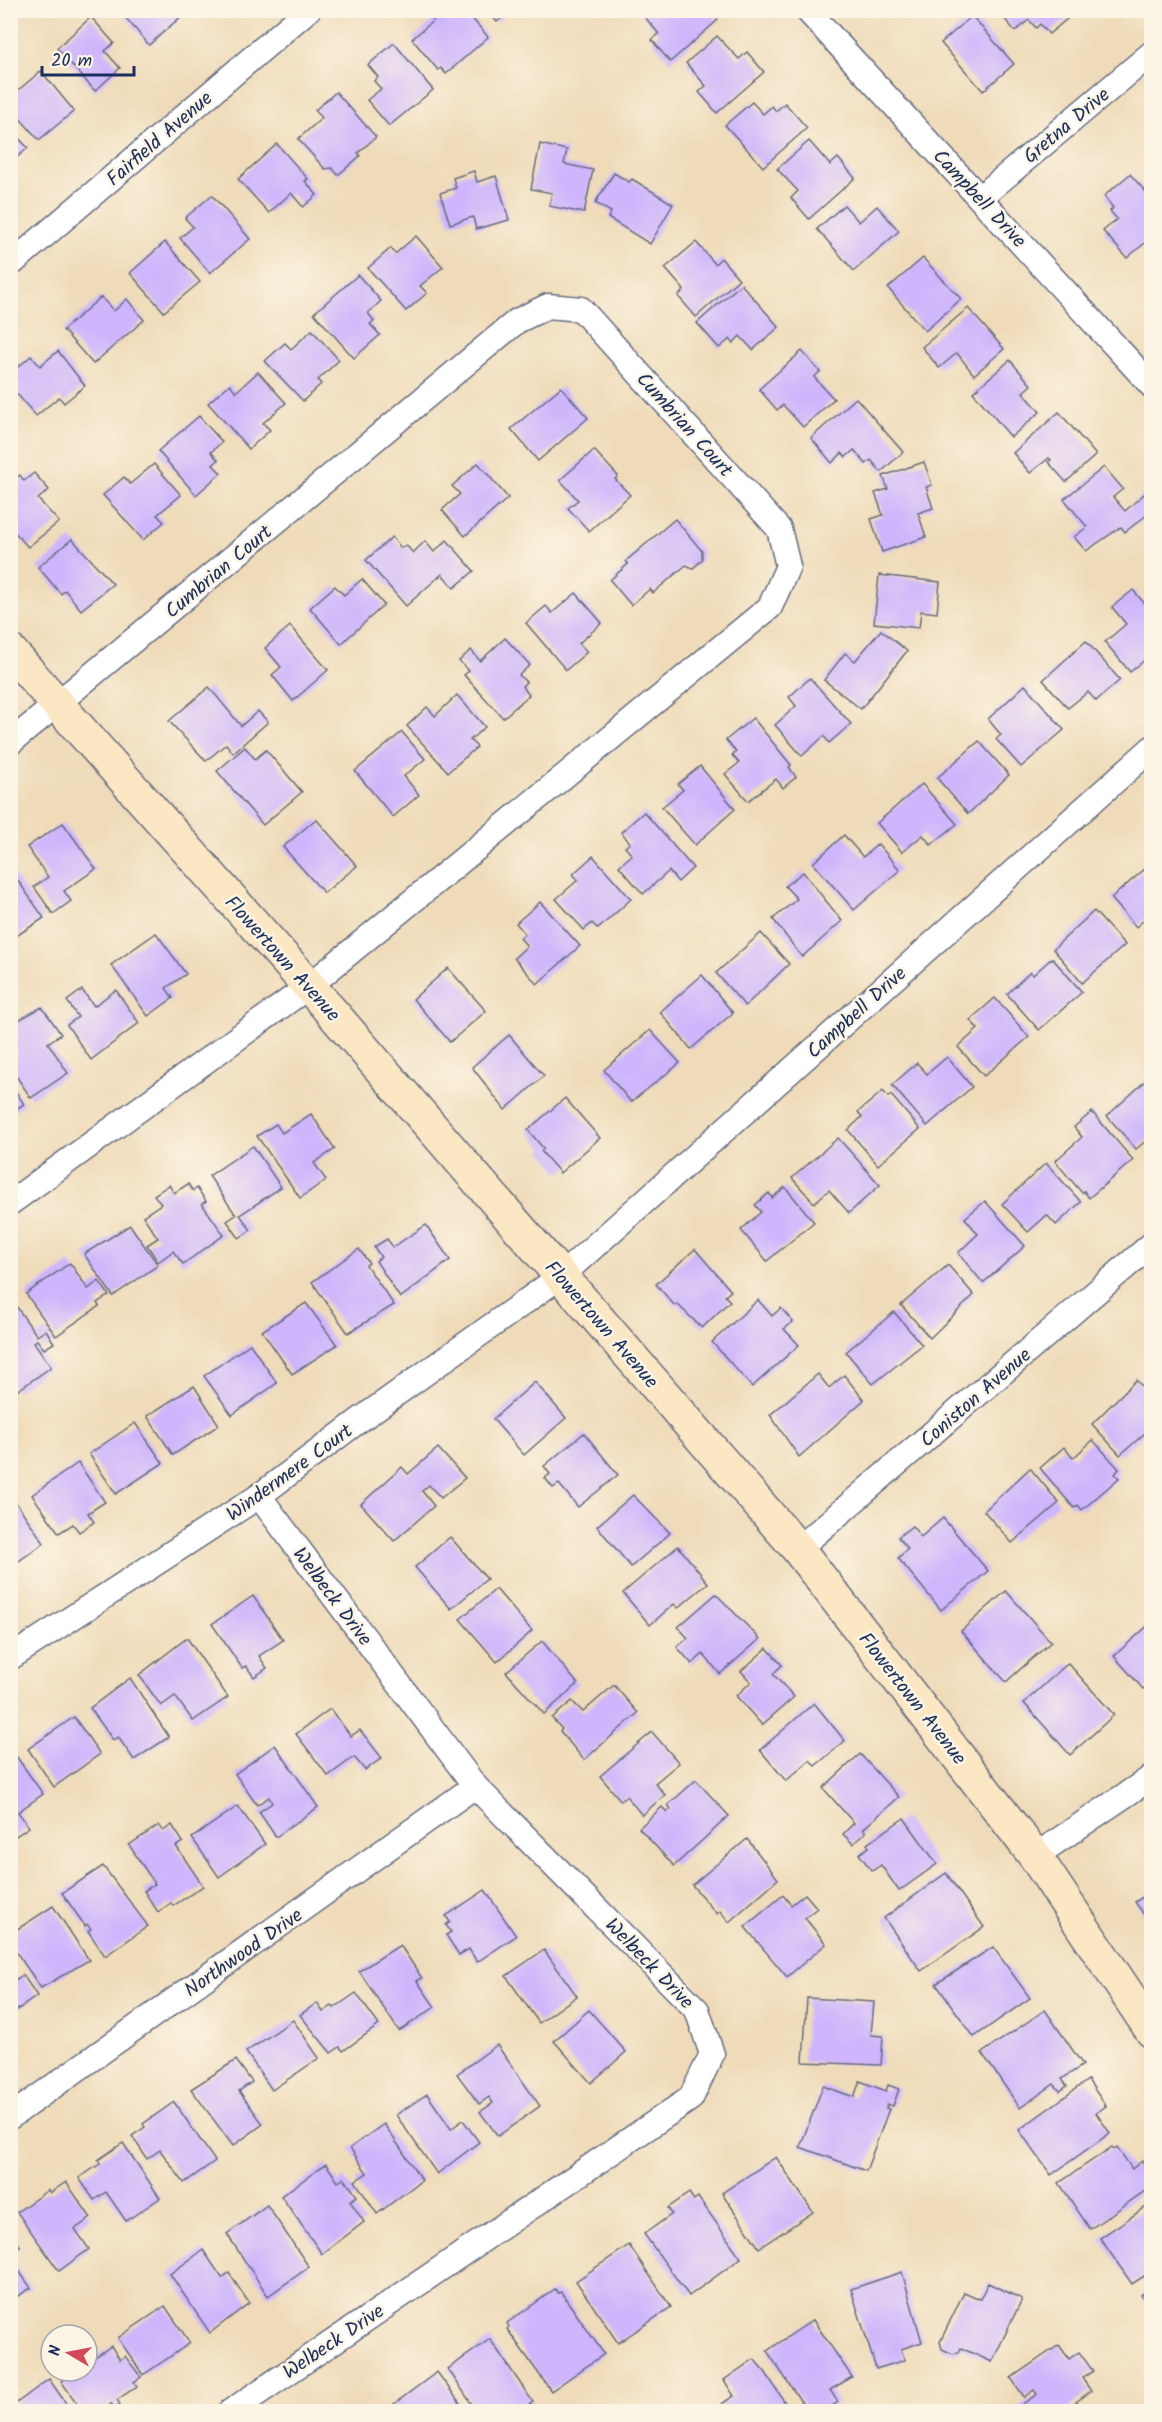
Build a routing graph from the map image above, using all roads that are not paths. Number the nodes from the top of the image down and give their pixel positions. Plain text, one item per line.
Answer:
1 (308, 10) edge
2 (807, 10) edge
3 (1152, 52) edge
4 (981, 197) junction
5 (10, 265) edge
6 (1152, 386) edge
7 (10, 651) edge
8 (58, 706) junction
9 (10, 744) edge
10 (1152, 748) edge
11 (309, 986) junction
12 (10, 1203) edge
13 (1152, 1244) edge
14 (561, 1276) junction
15 (259, 1496) junction
16 (798, 1549) junction
17 (10, 1658) edge
18 (1152, 1777) edge
19 (475, 1786) junction
20 (1035, 1856) junction
21 (1152, 2031) edge
22 (10, 2117) edge
23 (230, 2412) edge

1 - 5 street, Fairfield Avenue
2 - 4 street, Campbell Drive
3 - 4 street, Gretna Drive
4 - 6 street, Campbell Drive
7 - 8 street, Flowertown Avenue
8 - 9 street, Cumbrian Court
8 - 11 street, Flowertown Avenue
8 - 11 street, Cumbrian Court
10 - 14 street, Campbell Drive
11 - 12 street
11 - 14 street, Flowertown Avenue
13 - 16 street, Coniston Avenue
14 - 15 street, Windermere Court
14 - 16 street, Flowertown Avenue
15 - 17 street, Windermere Court
15 - 19 street, Welbeck Drive
16 - 20 street, Flowertown Avenue
18 - 20 street
19 - 22 street, Northwood Drive
19 - 23 street, Welbeck Drive
20 - 21 street, Flowertown Avenue

